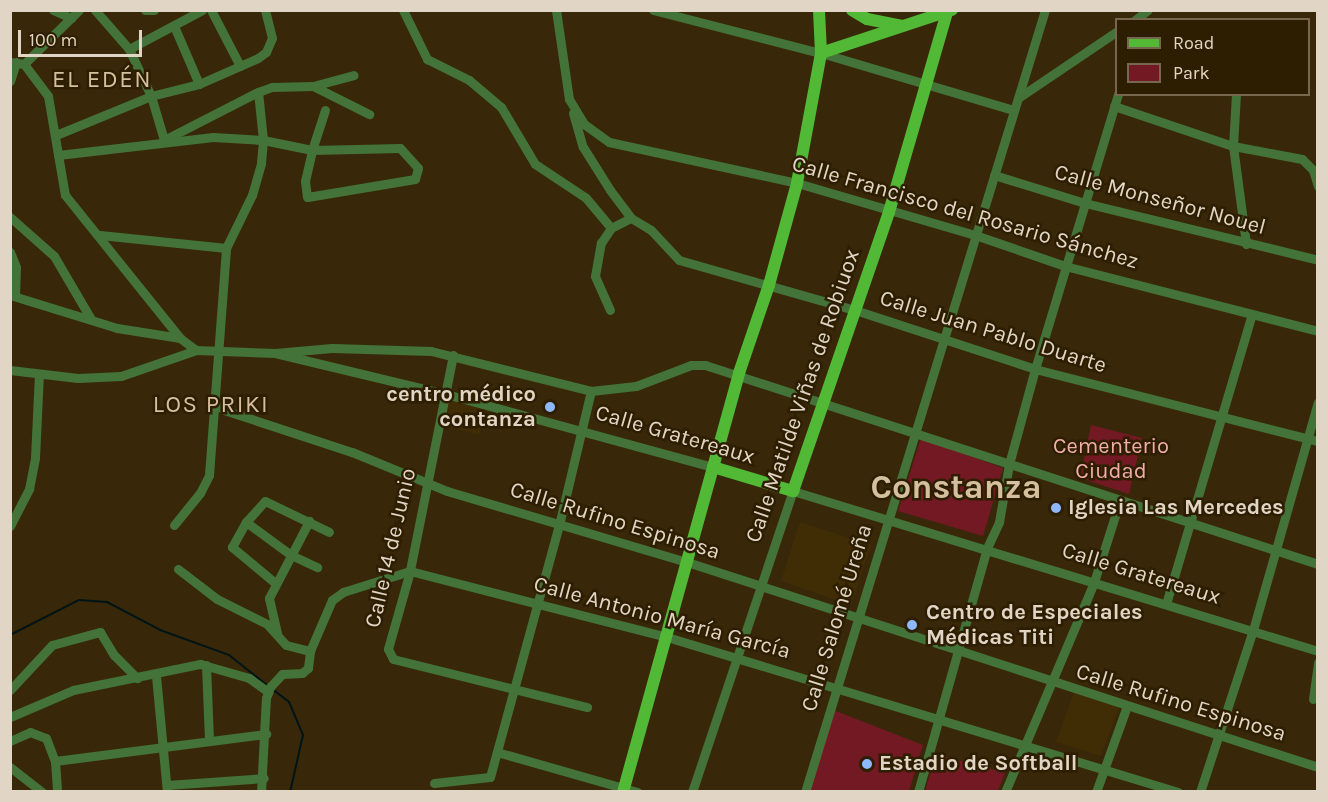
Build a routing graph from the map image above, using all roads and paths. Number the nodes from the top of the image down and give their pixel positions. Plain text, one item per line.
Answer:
1 (53, 10) edge
2 (79, 10) edge
3 (95, 10) edge
4 (145, 10) edge
5 (154, 10) edge
6 (202, 10) edge
7 (211, 10) edge
8 (265, 10) edge
9 (403, 10) edge
10 (556, 10) edge
11 (653, 10) edge
12 (819, 10) edge
13 (852, 10) edge
14 (1045, 10) edge
15 (950, 11) edge
16 (71, 18) junction
17 (174, 26) junction
18 (903, 27) junction
19 (1115, 33) edge
20 (129, 49) junction
21 (820, 52) junction
22 (17, 63) edge
23 (240, 66) junction
24 (354, 75) dead end
25 (10, 81) edge
26 (199, 84) junction
27 (927, 84) junction
28 (313, 86) junction
29 (258, 92) junction
30 (151, 96) junction
31 (1117, 96) edge
32 (1236, 96) edge
33 (1018, 98) junction
34 (569, 99) junction
35 (1114, 106) junction
36 (325, 110) dead end
37 (1014, 110) junction
38 (369, 114) dead end
39 (56, 135) junction
40 (164, 140) junction
41 (263, 140) junction
42 (1233, 146) junction
43 (312, 150) junction
44 (58, 154) junction
45 (994, 175) junction
46 (797, 183) junction
47 (1317, 186) edge
48 (1085, 203) junction
49 (889, 212) junction
50 (10, 217) edge
51 (632, 218) junction
52 (611, 228) junction
53 (100, 235) junction
54 (978, 236) junction
55 (1246, 244) junction
56 (226, 248) junction
57 (10, 252) edge
58 (1317, 260) edge
59 (1065, 266) junction
60 (769, 285) junction
61 (13, 296) edge
62 (610, 310) dead end
63 (855, 310) junction
64 (1252, 314) junction
65 (91, 319) junction
66 (1317, 331) edge
67 (180, 338) junction
68 (945, 338) junction
69 (196, 350) junction
70 (218, 350) junction
71 (275, 353) junction
72 (453, 355) junction
73 (1035, 369) junction
74 (10, 370) edge
75 (739, 373) junction
76 (39, 374) junction
77 (591, 391) junction
78 (446, 394) junction
79 (824, 402) junction
80 (1317, 402) edge
81 (215, 403) junction
82 (1223, 415) junction
83 (581, 430) junction
84 (917, 432) junction
85 (1307, 438) junction
86 (1317, 441) edge
87 (1009, 464) junction
88 (713, 467) junction
89 (426, 480) junction
90 (793, 491) junction
91 (1120, 500) junction
92 (888, 520) junction
93 (309, 521) junction
94 (246, 522) junction
95 (1191, 524) junction
96 (174, 525) dead end
97 (559, 525) junction
98 (10, 526) edge
99 (329, 532) dead end
100 (987, 548) junction
101 (1273, 551) junction
102 (291, 555) junction
103 (687, 562) junction
104 (1317, 564) edge
105 (317, 567) dead end
106 (178, 569) dead end
107 (410, 571) junction
108 (274, 582) junction
109 (1094, 582) junction
110 (760, 586) junction
111 (536, 604) junction
112 (1166, 604) junction
113 (856, 618) junction
114 (1253, 630) junction
115 (667, 637) junction
116 (279, 639) junction
117 (310, 651) junction
118 (1317, 651) edge
119 (958, 652) junction
120 (737, 657) junction
121 (1317, 662) edge
122 (206, 665) junction
123 (156, 676) junction
124 (137, 678) junction
125 (1050, 682) junction
126 (835, 685) junction
127 (10, 690) edge
128 (514, 690) junction
129 (268, 692) junction
130 (1313, 699) dead end
131 (1127, 706) junction
132 (586, 707) dead end
133 (10, 717) edge
134 (941, 718) junction
135 (266, 734) junction
136 (1219, 735) junction
137 (209, 740) junction
138 (10, 741) edge
139 (1025, 743) junction
140 (164, 744) junction
141 (497, 752) junction
142 (55, 761) junction
143 (10, 767) edge
144 (1317, 767) edge
145 (1104, 768) junction
146 (264, 778) junction
147 (222, 781) junction
148 (434, 783) dead end
149 (167, 788) edge
150 (623, 790) edge
151 (42, 792) edge
152 (57, 792) edge
153 (221, 792) edge
154 (261, 792) edge
155 (637, 792) edge
156 (692, 792) edge
157 (805, 792) edge
158 (918, 792) edge
159 (1005, 792) edge
160 (1096, 792) edge
161 (1178, 792) edge
162 (1200, 792) edge

1 - 16 street
2 - 16 street
3 - 20 street
4 - 5 street
6 - 17 street
7 - 23 street
8 - 23 street
9 - 52 street
10 - 34 street, Calle Juan Pablo Duarte
11 - 21 street
12 - 21 main road
13 - 18 main road
14 - 33 street, Calle Salomé Ureña
15 - 18 main road
15 - 27 main road, Calle Matilde Viñas de Robiuox
16 - 22 street
17 - 20 street
17 - 26 street
18 - 21 main road
19 - 33 street
20 - 30 street
21 - 27 street
21 - 46 main road
22 - 25 street
22 - 39 street
23 - 26 street
24 - 28 street
26 - 30 street
27 - 37 street
27 - 49 main road, Calle Matilde Viñas de Robiuox
28 - 29 street
28 - 38 street
29 - 40 street
29 - 41 street
30 - 39 street
30 - 40 street
31 - 35 street
32 - 42 street
33 - 37 street, Calle Salomé Ureña
34 - 46 street, Calle Francisco del Rosario Sánchez
34 - 51 street, Calle Juan Pablo Duarte
35 - 42 street
35 - 48 street
36 - 43 street
37 - 45 street, Calle Salomé Ureña
39 - 44 street
40 - 41 street
40 - 44 street
41 - 43 street
41 - 56 street
42 - 47 street
42 - 55 street
43 - 43 street
44 - 53 street
45 - 48 street, Calle Monseñor Nouel
45 - 54 street, Calle Salomé Ureña
46 - 49 street, Calle Francisco del Rosario Sánchez
46 - 60 main road
48 - 55 street, Calle Monseñor Nouel
48 - 59 street
49 - 54 street, Calle Francisco del Rosario Sánchez
49 - 63 main road, Calle Matilde Viñas de Robiuox
50 - 65 street
51 - 52 street
51 - 60 street, Calle Juan Pablo Duarte
52 - 62 street
53 - 56 street
53 - 67 street
54 - 59 street, Calle Francisco del Rosario Sánchez
54 - 68 street, Calle Salomé Ureña
55 - 58 street, Calle Monseñor Nouel
56 - 70 street
57 - 61 street
59 - 64 street, Calle Francisco del Rosario Sánchez
59 - 73 street
60 - 63 street, Calle Juan Pablo Duarte
60 - 75 main road
61 - 65 street
63 - 68 street, Calle Juan Pablo Duarte
63 - 79 main road, Calle Matilde Viñas de Robiuox
64 - 66 street, Calle Francisco del Rosario Sánchez
64 - 82 street
65 - 67 street
67 - 69 street
68 - 73 street, Calle Juan Pablo Duarte
68 - 84 street, Calle Salomé Ureña
69 - 70 street, Calle Gratereaux
69 - 76 street, Calle Gratereaux
70 - 71 street, Calle Gratereaux
70 - 81 street
71 - 72 street
71 - 78 street, Calle Gratereaux
72 - 77 street
72 - 78 street, Calle 14 de Junio
73 - 82 street, Calle Juan Pablo Duarte
73 - 87 street
74 - 76 street, Calle Gratereaux
75 - 77 street
75 - 79 street
75 - 88 main road
76 - 98 street
77 - 83 street
78 - 83 street, Calle Gratereaux
78 - 89 street, Calle 14 de Junio
79 - 84 street
79 - 90 main road, Calle Matilde Viñas de Robiuox
80 - 85 street
81 - 89 street, Calle Rufino Espinosa
81 - 96 street
82 - 85 street, Calle Juan Pablo Duarte
82 - 95 street
83 - 88 street, Calle Gratereaux
83 - 97 street
84 - 87 street
84 - 92 street, Calle Salomé Ureña
85 - 86 street, Calle Juan Pablo Duarte
85 - 101 street
87 - 91 street
87 - 100 street
88 - 90 main road, Calle Gratereaux
88 - 103 main road
89 - 97 street, Calle Rufino Espinosa
89 - 107 street, Calle 14 de Junio
90 - 92 street, Calle Gratereaux
90 - 110 street, Calle Matilde Viñas de Robiuox
91 - 95 street
91 - 109 street
92 - 100 street, Calle Gratereaux
92 - 113 street, Calle Salomé Ureña
93 - 94 street
93 - 99 street
93 - 102 street
94 - 102 street
94 - 108 street
95 - 101 street
95 - 112 street
97 - 103 street, Calle Rufino Espinosa
97 - 111 street
100 - 109 street, Calle Gratereaux
100 - 119 street
101 - 104 street
101 - 114 street
102 - 105 street
102 - 108 street
103 - 110 street, Calle Rufino Espinosa
103 - 115 main road
106 - 116 street
107 - 111 street, Calle Antonio María García
107 - 117 street
107 - 128 street, Calle 14 de Junio
108 - 116 street
109 - 112 street, Calle Gratereaux
109 - 125 street
110 - 113 street, Calle Rufino Espinosa
110 - 120 street, Calle Matilde Viñas de Robiuox
111 - 115 street, Calle Antonio María García
111 - 128 street
112 - 114 street, Calle Gratereaux
113 - 119 street, Calle Rufino Espinosa
113 - 126 street, Calle Salomé Ureña
114 - 118 street, Calle Gratereaux
114 - 136 street
115 - 120 street, Calle Antonio María García
115 - 150 main road
116 - 117 street
117 - 129 street
119 - 125 street, Calle Rufino Espinosa
119 - 134 street
120 - 126 street, Calle Antonio María García
120 - 156 street, Calle Matilde Viñas de Robiuox
121 - 130 street
122 - 123 street
122 - 129 street
122 - 137 street
123 - 124 street
123 - 140 street
124 - 127 street
124 - 133 street
125 - 131 street, Calle Rufino Espinosa
125 - 139 street
126 - 134 street, Calle Antonio María García
126 - 157 street, Calle Salomé Ureña
128 - 132 street, Calle 14 de Junio
128 - 141 street
129 - 135 street
131 - 136 street, Calle Rufino Espinosa
131 - 145 street
134 - 139 street, Calle Antonio María García
134 - 158 street
135 - 137 street
135 - 146 street
136 - 144 street, Calle Rufino Espinosa
136 - 162 street
137 - 140 street
138 - 142 street
139 - 145 street, Calle Antonio María García
139 - 159 street
140 - 142 street
140 - 149 street
141 - 148 street
141 - 150 street
142 - 152 street
143 - 151 street
145 - 160 street
145 - 161 street, Calle Antonio María García
146 - 147 street
146 - 154 street
147 - 149 street
147 - 153 street
150 - 155 street

